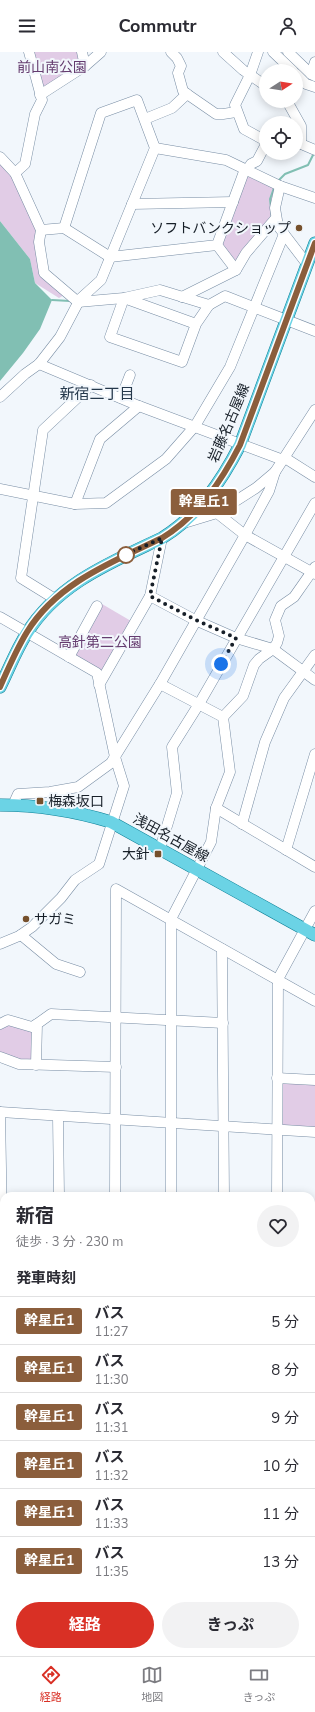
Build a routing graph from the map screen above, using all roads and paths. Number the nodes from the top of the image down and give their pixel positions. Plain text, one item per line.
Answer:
1 (29, 52) edge
2 (82, 52) edge
3 (101, 52) edge
4 (171, 52) edge
5 (223, 52) edge
6 (258, 52) edge
7 (273, 52) edge
8 (288, 52) edge
9 (315, 62) edge
10 (286, 64) edge
11 (85, 66) junction
12 (250, 75) junction
13 (313, 75) edge
14 (259, 81) edge
15 (303, 81) edge
16 (315, 87) edge
17 (187, 94) junction
18 (40, 95) junction
19 (236, 112) junction
20 (144, 119) junction
21 (259, 137) edge
22 (303, 145) edge
23 (155, 148) junction
24 (314, 149) edge
25 (0, 157) edge
26 (259, 157) edge
27 (246, 170) junction
28 (15, 173) junction
29 (277, 184) junction
30 (315, 198) edge
31 (233, 202) junction
32 (132, 204) junction
33 (276, 218) junction
34 (64, 228) junction
35 (41, 230) junction
36 (284, 234) junction
37 (315, 243) edge
38 (217, 246) junction
39 (110, 257) junction
40 (307, 264) junction
41 (236, 270) junction
42 (182, 297) junction
43 (124, 298) junction
44 (78, 302) junction
45 (209, 305) junction
46 (254, 307) junction
47 (286, 319) junction
48 (196, 324) junction
49 (315, 331) edge
50 (39, 364) junction
51 (130, 375) dead end
52 (91, 385) junction
53 (0, 397) edge
54 (121, 398) junction
55 (139, 406) junction
56 (314, 413) edge
57 (195, 426) junction
58 (240, 445) junction
59 (284, 459) junction
60 (276, 472) junction
61 (315, 476) edge
62 (0, 489) edge
63 (33, 496) junction
64 (315, 503) edge
65 (75, 504) junction
66 (217, 513) junction
67 (184, 523) junction
68 (245, 534) junction
69 (162, 538) junction
70 (283, 556) junction
71 (314, 571) edge
72 (150, 596) junction
73 (55, 599) junction
74 (96, 606) dead end
75 (0, 617) edge
76 (196, 620) junction
77 (27, 633) junction
78 (236, 638) junction
79 (273, 649) junction
80 (315, 655) edge
81 (69, 657) junction
82 (303, 672) junction
83 (315, 680) edge
84 (160, 684) junction
85 (99, 685) junction
86 (0, 687) edge
87 (199, 704) junction
88 (223, 717) junction
89 (315, 754) edge
90 (115, 757) junction
91 (0, 805) edge
92 (13, 805) junction
93 (216, 808) junction
94 (111, 822) junction
95 (242, 824) junction
96 (160, 849) junction
97 (286, 850) junction
98 (315, 867) edge
99 (196, 869) junction
100 (315, 910) edge
101 (171, 920) junction
102 (310, 932) edge
103 (20, 935) junction
104 (0, 944) edge
105 (222, 949) junction
106 (80, 972) dead end
107 (278, 979) junction
108 (315, 1001) edge
109 (116, 1017) junction
110 (171, 1021) junction
111 (222, 1022) junction
112 (0, 1024) edge
113 (37, 1024) junction
114 (0, 1057) edge
115 (36, 1064) junction
116 (116, 1067) junction
117 (278, 1078) junction
118 (315, 1080) edge
119 (0, 1112) edge
120 (58, 1116) junction
121 (115, 1119) junction
122 (171, 1122) junction
123 (223, 1125) junction
124 (277, 1129) junction
125 (315, 1132) edge
126 (1, 1192) edge
127 (58, 1192) edge
128 (115, 1192) edge
129 (171, 1192) edge
130 (224, 1192) edge
131 (278, 1192) edge

1 - 18 street
2 - 11 street
3 - 11 street
4 - 17 street
5 - 12 street
6 - 12 street
7 - 10 street
8 - 13 street
9 - 13 street
11 - 18 street
12 - 14 street
12 - 19 street
15 - 16 street
17 - 19 street
17 - 20 street
18 - 28 street
19 - 21 street
20 - 23 street
20 - 34 street
22 - 24 street
23 - 27 street
23 - 32 street
25 - 28 street
26 - 27 street
27 - 29 street
27 - 31 street
28 - 35 street
29 - 30 street
29 - 33 street
31 - 32 street
31 - 38 street
32 - 39 street
33 - 36 street
33 - 41 street
34 - 35 street
34 - 39 street
35 - 44 street
36 - 40 street
36 - 46 street
37 - 40 main road, 岩藤名古屋線
38 - 39 street
38 - 41 street
39 - 44 street
40 - 47 main road, 岩藤名古屋線
41 - 42 street
42 - 43 street
42 - 45 street
43 - 44 street
43 - 48 street
43 - 48 street
44 - 50 street
45 - 46 street
45 - 48 street
46 - 47 street
46 - 57 street
47 - 49 street
47 - 58 main road, 岩藤名古屋線
50 - 52 street
50 - 53 street
51 - 54 street
52 - 54 street
52 - 63 street
54 - 55 street
55 - 57 street
55 - 65 street
56 - 59 street
57 - 58 street
57 - 65 street
58 - 59 street
58 - 67 main road, 岩藤名古屋線
59 - 60 street
59 - 61 street
60 - 66 street
60 - 68 street
62 - 63 street
63 - 65 street
63 - 73 street
64 - 70 street
66 - 67 street
66 - 68 street
67 - 69 main road, 岩藤名古屋線
68 - 70 street
68 - 76 street
69 - 72 street
69 - 73 main road, 岩藤名古屋線
70 - 71 street
70 - 78 street
71 - 79 street
72 - 76 street
72 - 85 street
73 - 77 main road, 岩藤名古屋線
74 - 81 street
75 - 77 street
76 - 78 street
76 - 84 street
77 - 81 street
77 - 86 main road, 岩藤名古屋線
78 - 79 street
78 - 87 street
79 - 82 street
79 - 88 street
80 - 82 street
81 - 85 street
82 - 83 street
82 - 95 street
84 - 87 street
84 - 90 street
85 - 90 street
87 - 88 street
87 - 96 street
88 - 93 street
89 - 97 street
90 - 92 street
90 - 94 street
91 - 92 main road, 浅田名古屋線
92 - 94 main road, 浅田名古屋線
93 - 95 street
93 - 99 street
94 - 96 main road, 浅田名古屋線
94 - 103 street
95 - 97 street
96 - 99 main road, 浅田名古屋線
97 - 98 street
99 - 101 street
99 - 102 main road, 浅田名古屋線
100 - 102 street
101 - 105 street
101 - 109 street
101 - 110 street
102 - 107 street
103 - 104 street
103 - 106 street
105 - 107 street
105 - 111 street
107 - 108 street
107 - 117 street
109 - 110 street
109 - 113 street
109 - 116 street
110 - 111 street
110 - 122 street
111 - 123 street
112 - 113 street
113 - 115 street
114 - 115 street
115 - 116 street
116 - 121 street
117 - 118 street
117 - 124 street
119 - 120 street
119 - 126 street
120 - 121 street
120 - 127 street
121 - 122 street
121 - 128 street
122 - 123 street
122 - 129 street
123 - 124 street
123 - 130 street
124 - 125 street
124 - 131 street

